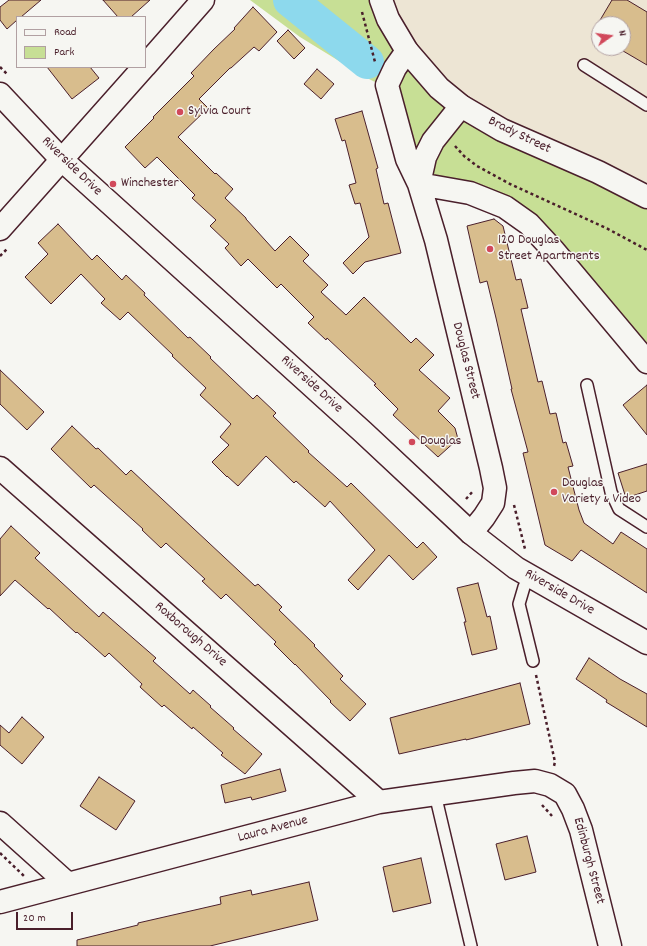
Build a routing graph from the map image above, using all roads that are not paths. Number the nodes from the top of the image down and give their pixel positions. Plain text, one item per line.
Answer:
1 (203, 0) edge
2 (381, 0) edge
3 (406, 51) junction
4 (146, 64) edge
5 (584, 65) dead end
6 (142, 68) edge
7 (5, 87) edge
8 (647, 105) edge
9 (461, 106) junction
10 (62, 160) junction
11 (419, 184) junction
12 (647, 198) edge
13 (0, 229) edge
14 (647, 362) edge
15 (587, 385) dead end
16 (0, 468) edge
17 (478, 525) junction
18 (647, 527) edge
19 (529, 576) junction
20 (647, 643) edge
21 (533, 661) road end
22 (550, 785) joint
23 (436, 794) junction
24 (379, 802) junction
25 (0, 823) edge
26 (68, 884) junction
27 (0, 902) edge
28 (471, 946) edge
29 (610, 946) edge

1 - 4 street
2 - 3 street
3 - 9 street, Brady Street
3 - 11 street, Douglas Street
5 - 8 lane
6 - 10 street
7 - 10 street, Riverside Drive
9 - 11 street, Douglas Street
9 - 12 street, Brady Street
10 - 13 street
10 - 17 street, Riverside Drive
11 - 14 street
11 - 17 street, Douglas Street
15 - 18 lane
16 - 24 street, Roxborough Drive
17 - 19 street, Riverside Drive
19 - 20 street, Riverside Drive
19 - 21 lane
22 - 23 street, Laura Avenue
22 - 29 street, Edinburgh Street
23 - 24 street, Laura Avenue
23 - 28 lane
24 - 26 street, Laura Avenue
25 - 26 street
26 - 27 street, Laura Avenue

